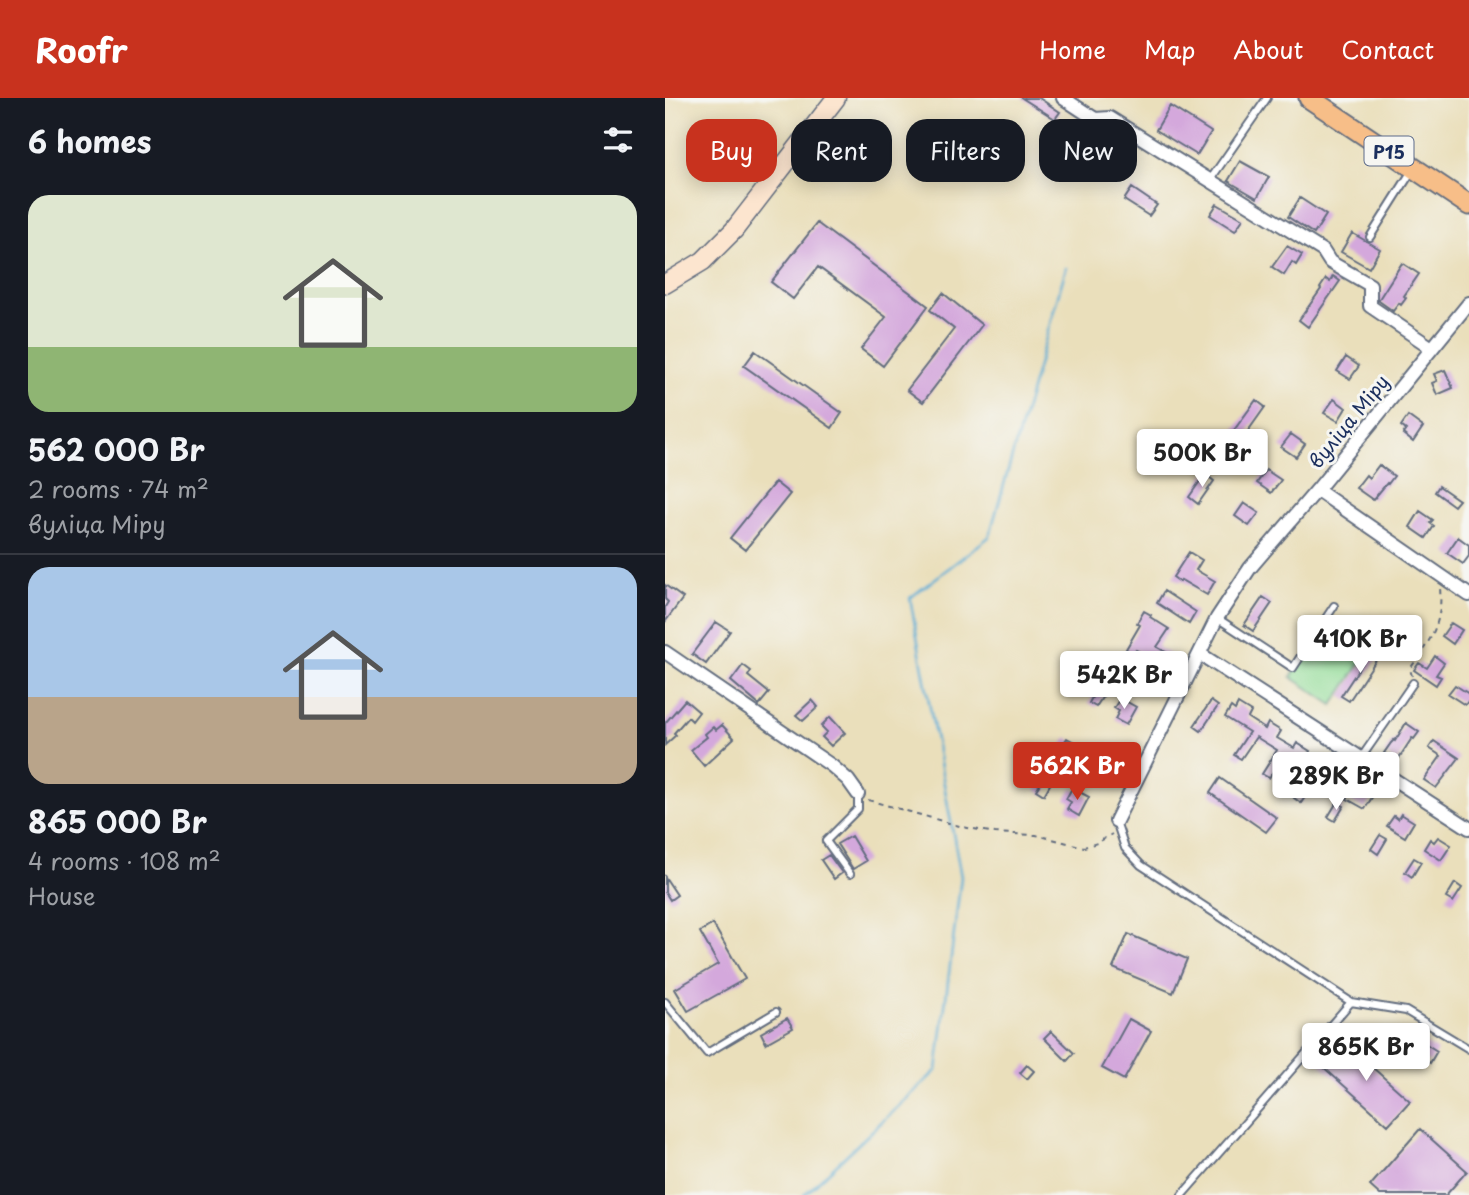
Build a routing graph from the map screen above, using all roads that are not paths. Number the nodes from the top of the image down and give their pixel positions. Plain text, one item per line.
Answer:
1 (836, 98) edge
2 (1063, 98) edge
3 (1266, 98) edge
4 (1309, 98) edge
5 (1413, 167) junction
6 (1210, 180) junction
7 (1469, 205) edge
8 (1370, 237) dead end
9 (665, 284) edge
10 (1469, 303) edge
11 (1432, 348) junction
12 (1317, 489) junction
13 (1469, 595) edge
14 (1334, 606) dead end
15 (1217, 618) junction
16 (665, 652) edge
17 (1200, 654) junction
18 (1413, 683) road end
19 (1361, 758) junction
20 (858, 794) joint
21 (1117, 825) joint
22 (1469, 828) edge
23 (850, 874) dead end
24 (665, 1002) edge
25 (1351, 1002) junction
26 (776, 1012) dead end
27 (1469, 1049) edge
28 (1182, 1195) edge

1 - 9 street
2 - 6 street
3 - 6 lane
4 - 5 main road, Р15
5 - 7 main road, Р15
5 - 8 lane
6 - 11 street
10 - 11 street, вуліца Міру
11 - 12 street, вуліца Міру
12 - 13 street
12 - 15 street, вуліца Міру
14 - 15 lane
15 - 17 street, вуліца Міру
16 - 20 street
17 - 19 street
17 - 21 street, вуліца Міру
18 - 19 lane
19 - 22 street
20 - 23 lane
21 - 25 lane
24 - 26 lane
25 - 27 lane
25 - 28 lane

